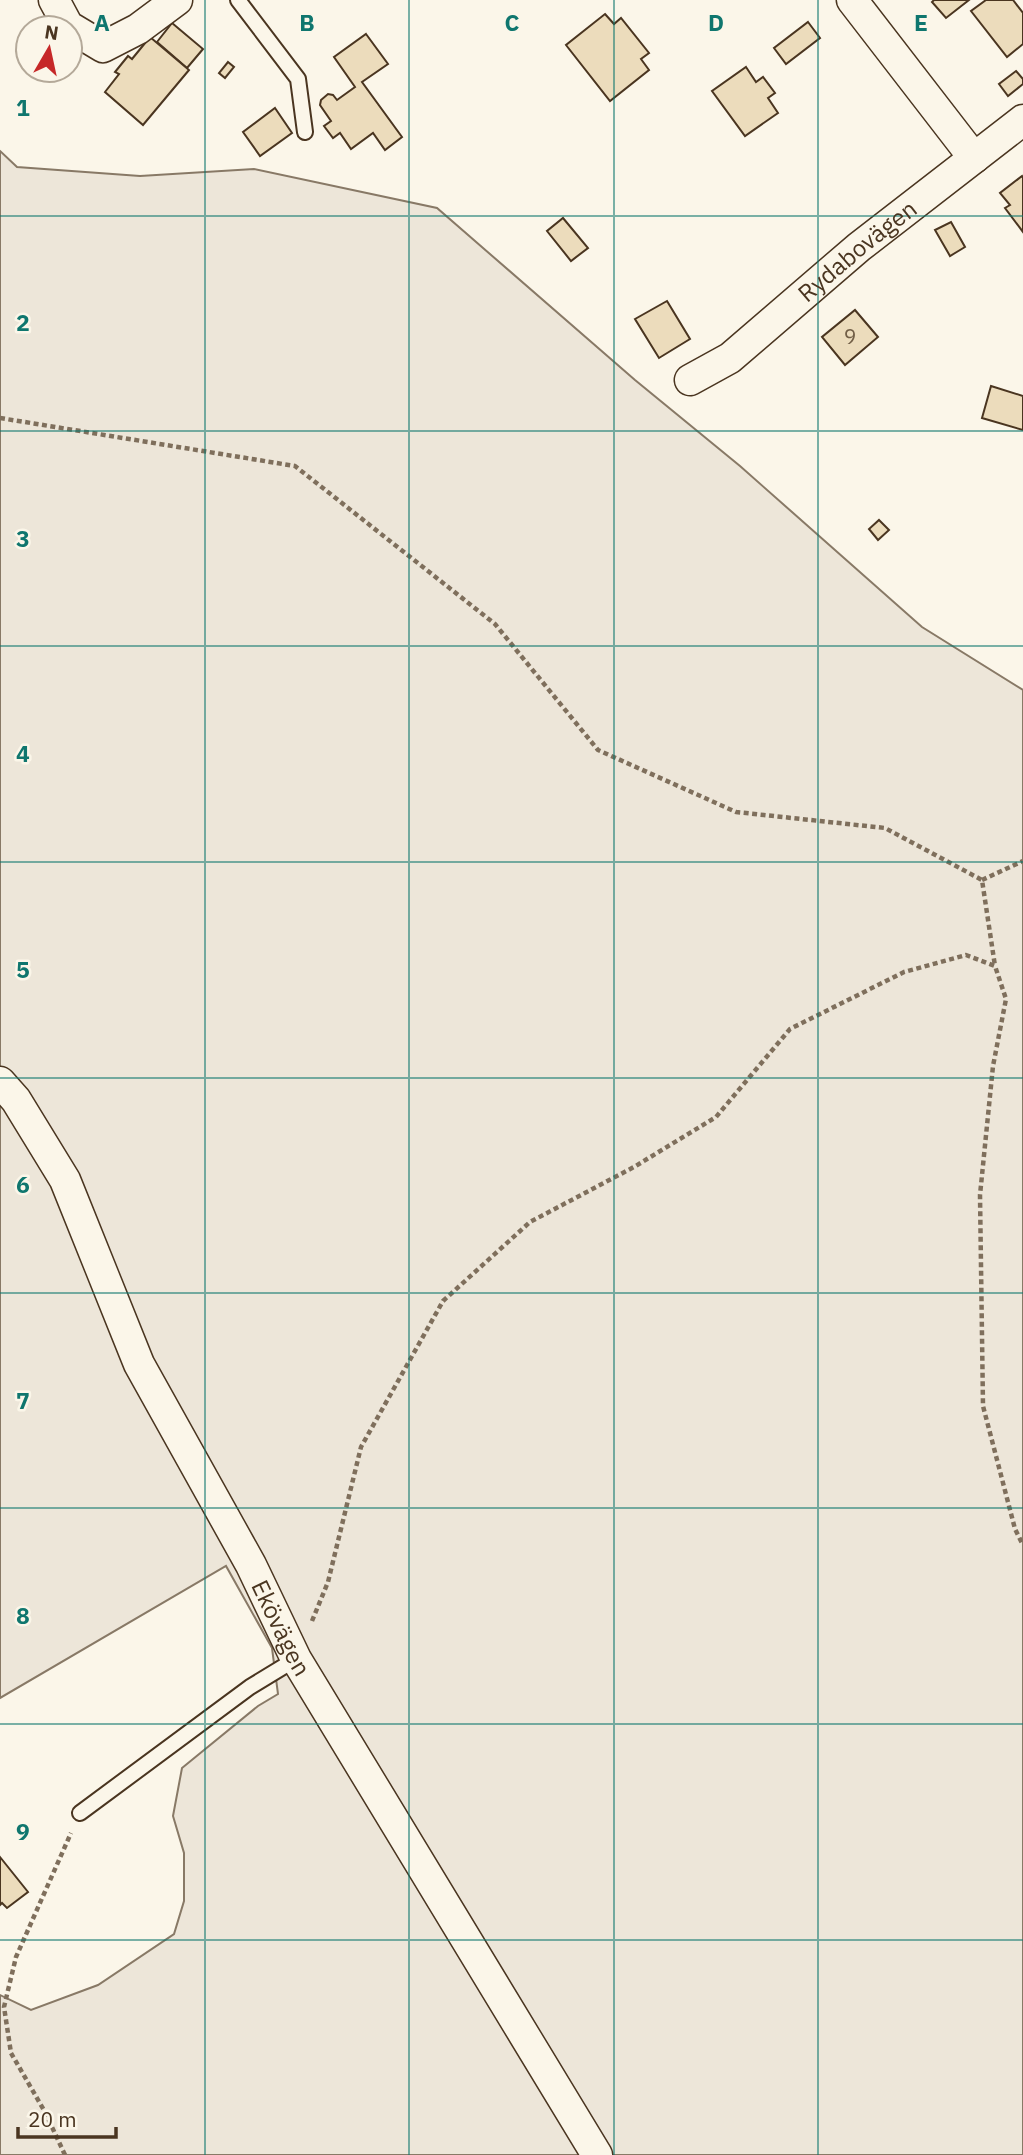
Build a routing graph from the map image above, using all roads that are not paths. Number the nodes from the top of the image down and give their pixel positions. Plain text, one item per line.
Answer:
1 (177, 0) edge
2 (238, 0) edge
3 (852, 0) edge
4 (54, 1) edge
5 (1023, 120) edge
6 (305, 132) dead end
7 (974, 158) junction
8 (690, 380) dead end
9 (0, 1082) edge
10 (296, 1659) junction
11 (80, 1813) road end
12 (597, 2155) edge

1 - 4 street
2 - 6 lane
3 - 7 street
5 - 7 street, Rydabovägen
7 - 8 street, Rydabovägen
9 - 10 street, Ekövägen
10 - 11 lane
10 - 12 street, Ekövägen

